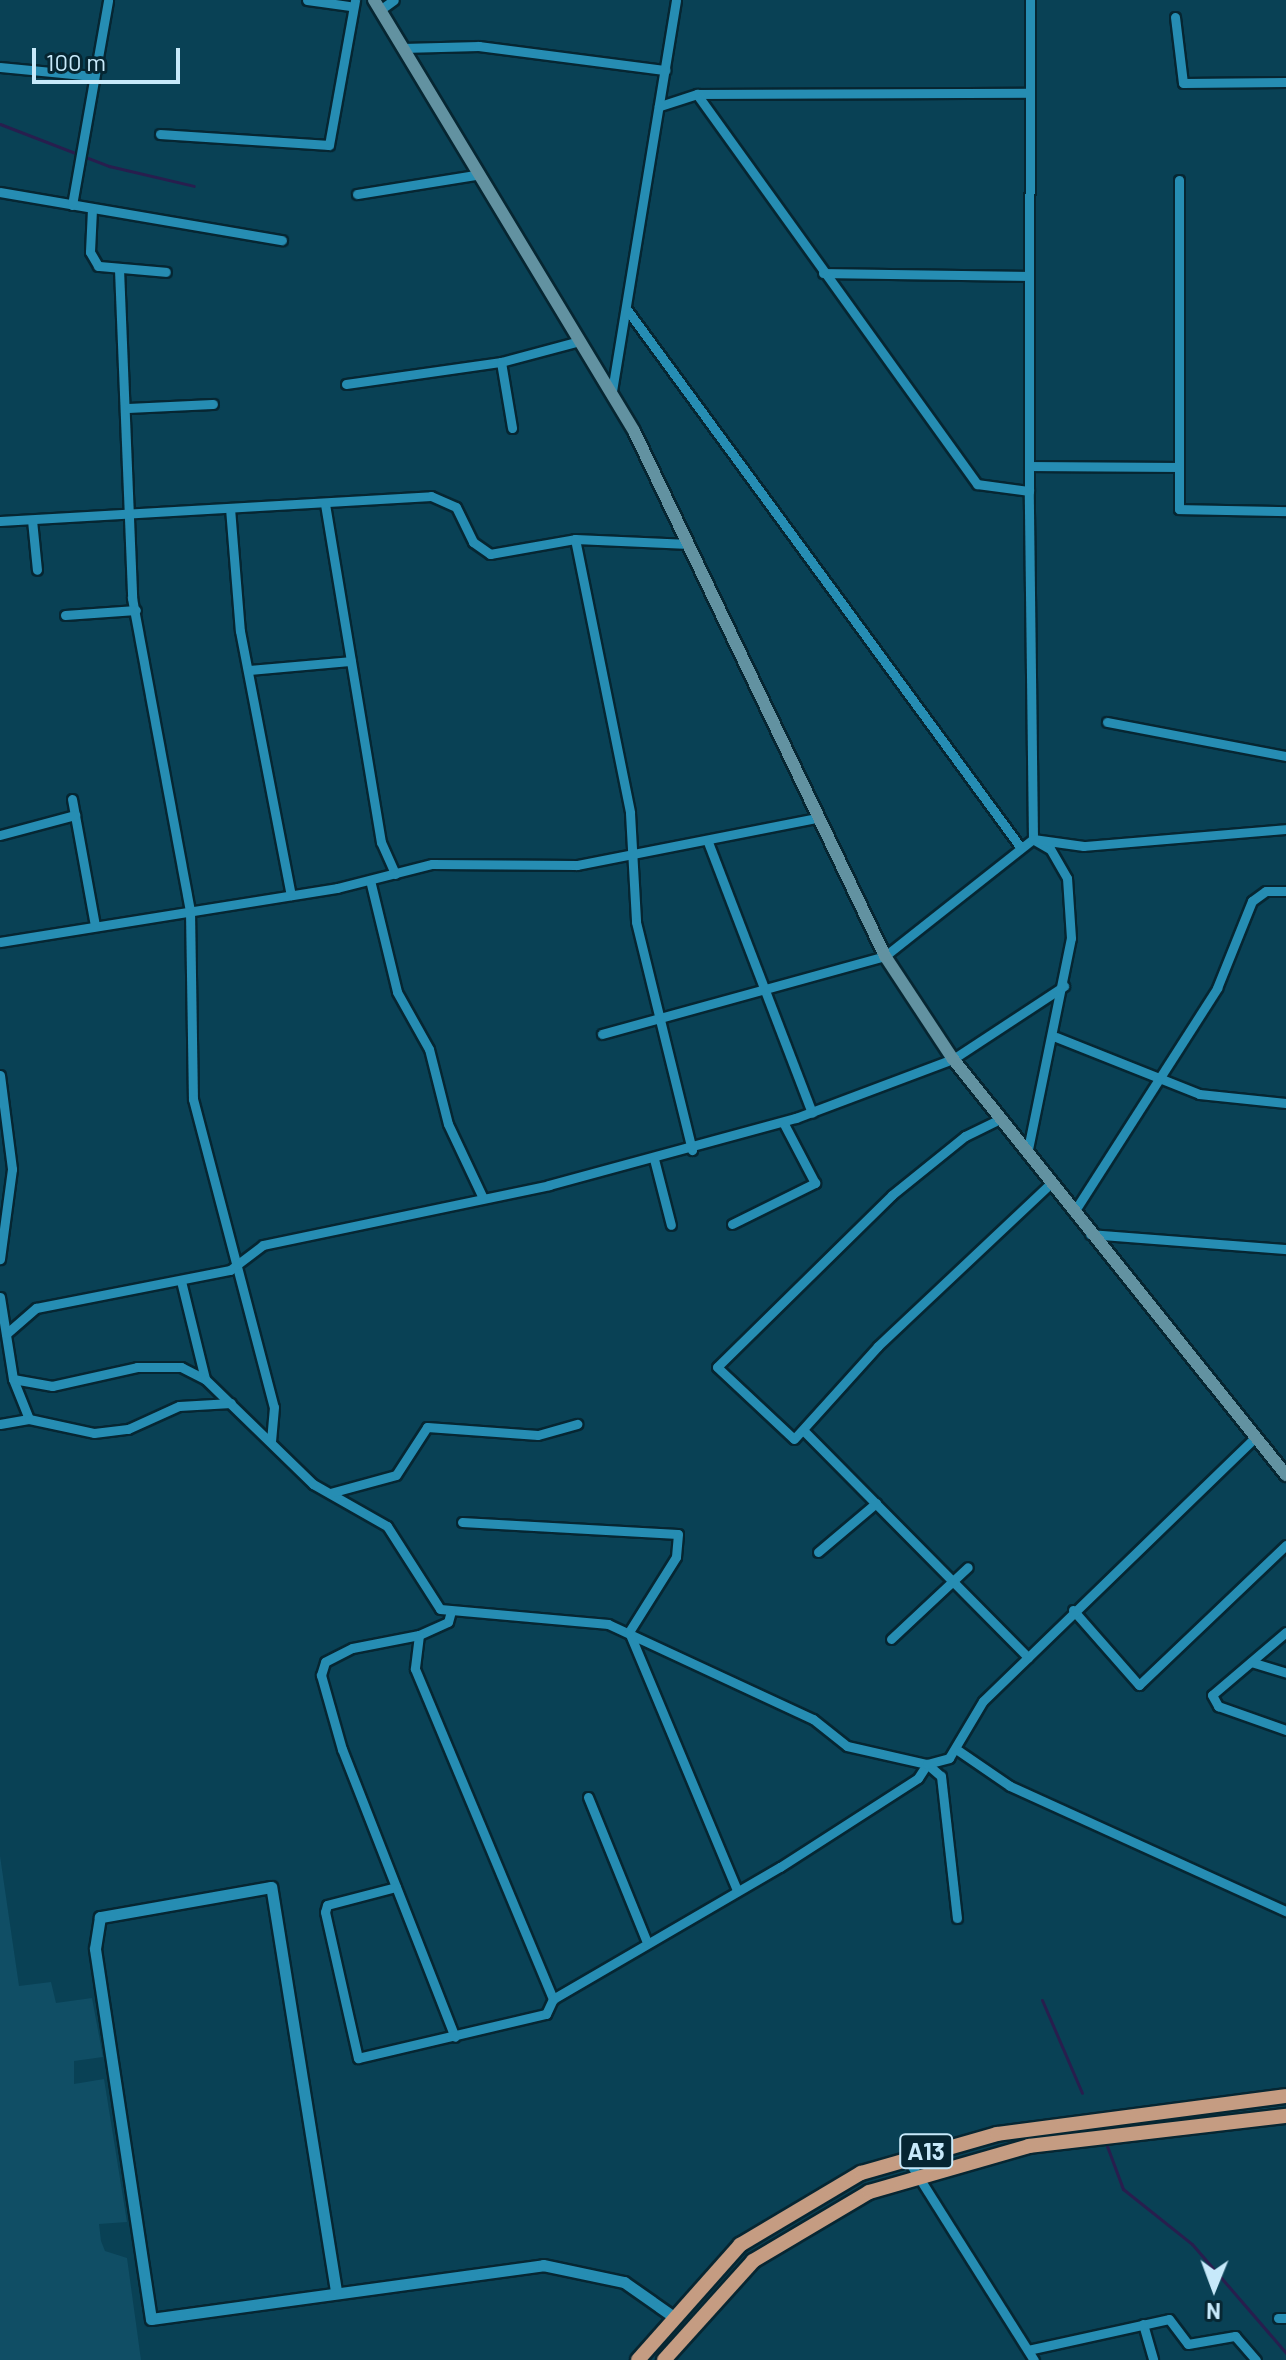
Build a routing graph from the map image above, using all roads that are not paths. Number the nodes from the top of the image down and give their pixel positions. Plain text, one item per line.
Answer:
1 (108, 0) edge
2 (307, 0) edge
3 (394, 0) edge
4 (676, 0) edge
5 (1030, 0) edge
6 (352, 3) edge
7 (377, 5) edge
8 (1175, 17) dead end
9 (402, 48) junction
10 (0, 67) edge
11 (665, 70) junction
12 (94, 76) junction
13 (1286, 82) edge
14 (1029, 93) junction
15 (697, 94) junction
16 (659, 106) junction
17 (160, 134) dead end
18 (475, 175) junction
19 (1179, 180) dead end
20 (0, 192) edge
21 (357, 194) dead end
22 (72, 205) junction
23 (92, 209) junction
24 (282, 240) dead end
25 (119, 269) junction
26 (166, 272) dead end
27 (823, 273) junction
28 (1028, 276) junction
29 (628, 311) junction
30 (576, 342) junction
31 (501, 362) junction
32 (346, 384) dead end
33 (612, 391) junction
34 (213, 404) dead end
35 (127, 408) junction
36 (512, 428) dead end
37 (1029, 466) junction
38 (1177, 467) junction
39 (1029, 491) junction
40 (325, 504) junction
41 (230, 508) junction
42 (128, 510) junction
43 (1286, 511) edge
44 (32, 520) junction
45 (0, 521) edge
46 (575, 539) junction
47 (689, 544) junction
48 (37, 570) dead end
49 (136, 610) junction
50 (65, 615) dead end
51 (351, 661) junction
52 (248, 670) junction
53 (1107, 722) dead end
54 (1286, 756) edge
55 (72, 799) dead end
56 (75, 815) junction
57 (816, 818) junction
58 (1286, 829) edge
59 (0, 835) edge
60 (1033, 839) junction
61 (708, 842) junction
62 (1021, 848) junction
63 (634, 855) junction
64 (395, 874) junction
65 (370, 880) junction
66 (1286, 891) edge
67 (291, 895) junction
68 (190, 911) junction
69 (95, 926) junction
70 (0, 942) edge
71 (885, 956) junction
72 (1064, 986) junction
73 (765, 987) junction
74 (661, 1018) junction
75 (602, 1034) dead end
76 (1056, 1037) junction
77 (953, 1059) junction
78 (0, 1075) edge
79 (1157, 1080) junction
80 (1286, 1103) edge
81 (812, 1113) junction
82 (1000, 1119) junction
83 (783, 1122) junction
84 (692, 1150) junction
85 (1027, 1154) junction
86 (654, 1159) junction
87 (1051, 1183) junction
88 (483, 1198) junction
89 (1074, 1212) junction
90 (732, 1224) dead end
91 (671, 1225) dead end
92 (1090, 1234) junction
93 (1286, 1249) edge
94 (0, 1259) edge
95 (237, 1266) junction
96 (181, 1281) junction
97 (0, 1297) edge
98 (6, 1334) junction
99 (13, 1379) junction
100 (205, 1379) junction
101 (231, 1403) junction
102 (29, 1419) junction
103 (0, 1424) edge
104 (577, 1424) dead end
105 (803, 1430) junction
106 (1254, 1438) junction
107 (271, 1442) junction
108 (1286, 1475) edge
109 (330, 1493) junction
110 (876, 1503) junction
111 (462, 1522) dead end
112 (1286, 1545) edge
113 (818, 1552) dead end
114 (968, 1567) dead end
115 (951, 1584) junction
116 (1073, 1610) junction
117 (451, 1611) junction
118 (629, 1632) junction
119 (1286, 1632) edge
120 (419, 1635) junction
121 (891, 1639) dead end
122 (1028, 1657) junction
123 (1251, 1662) junction
124 (1286, 1673) edge
125 (1286, 1730) edge
126 (956, 1749) junction
127 (927, 1764) junction
128 (588, 1797) dead end
129 (396, 1887) junction
130 (737, 1890) junction
131 (1286, 1911) edge
132 (957, 1918) dead end
133 (646, 1940) junction
134 (553, 1999) junction
135 (455, 2037) junction
136 (1286, 2096) edge
137 (1286, 2116) edge
138 (906, 2157) junction
139 (917, 2174) junction
140 (336, 2291) junction
141 (671, 2315) junction
142 (1143, 2324) junction
143 (1031, 2355) edge
144 (638, 2360) edge
145 (664, 2360) edge
146 (1153, 2360) edge
147 (1256, 2360) edge

1 - 12 street
2 - 6 street
3 - 7 street
4 - 11 street
5 - 14 street
6 - 17 street
7 - 9 main road
8 - 13 street
9 - 11 street
9 - 18 main road
10 - 12 street
11 - 16 street
12 - 22 street
14 - 15 street
14 - 28 street
15 - 16 street
15 - 27 street
16 - 29 street
18 - 21 street
18 - 30 main road
19 - 38 street
20 - 22 street
22 - 23 street
23 - 24 street
23 - 25 street
25 - 26 street
25 - 35 street
27 - 28 street
27 - 39 street
28 - 37 street
29 - 33 street
29 - 62 street
30 - 31 street
30 - 33 main road
31 - 32 street
31 - 36 street
33 - 47 main road
34 - 35 street
35 - 42 street
37 - 38 street
37 - 39 street
38 - 43 street
39 - 60 street
40 - 41 street
40 - 46 street
40 - 51 street
41 - 42 street
41 - 52 street
42 - 44 street
42 - 49 street
44 - 45 street
44 - 48 street
46 - 47 street
46 - 63 street
47 - 57 main road
49 - 50 street
49 - 68 street
51 - 52 street
51 - 64 street
52 - 67 street
53 - 54 street
55 - 56 street
56 - 59 street
56 - 69 street
57 - 61 street
57 - 71 main road
58 - 60 street
60 - 62 street
60 - 72 street
61 - 63 street
61 - 73 street
62 - 71 street
63 - 64 street
63 - 74 street
64 - 65 street
65 - 67 street
65 - 88 street
66 - 79 street
67 - 68 street
68 - 69 street
68 - 95 street
69 - 70 street
71 - 73 street
71 - 77 main road
72 - 76 street
72 - 77 street
73 - 74 street
73 - 81 street
74 - 75 street
74 - 84 street
76 - 79 street
76 - 85 street
77 - 81 street
77 - 82 main road
78 - 94 street
79 - 80 street
79 - 89 street
81 - 83 street
82 - 85 main road
82 - 105 street
83 - 84 street
83 - 90 street
84 - 86 street
85 - 87 main road
86 - 88 street
86 - 91 street
87 - 89 main road
87 - 105 street
88 - 95 street
89 - 92 main road
92 - 93 street
92 - 106 main road
95 - 96 street
95 - 107 street
96 - 98 street
96 - 100 street
97 - 98 street
98 - 99 street
99 - 100 street
99 - 102 street
100 - 101 street
101 - 102 street
101 - 107 street
102 - 103 street
104 - 109 street
105 - 110 street
106 - 108 main road
106 - 116 street
107 - 109 street
109 - 117 street
110 - 113 street
110 - 115 street
111 - 118 street
112 - 116 street
114 - 115 street
115 - 121 street
115 - 122 street
116 - 122 street
117 - 118 street
117 - 120 street
118 - 127 street
118 - 130 street
119 - 123 street
120 - 129 street
120 - 134 street
122 - 126 street
123 - 124 street
123 - 125 street
126 - 127 street
126 - 131 street
127 - 130 street
127 - 132 street
128 - 133 street
129 - 135 street
129 - 135 street
130 - 133 street
133 - 134 street
134 - 135 street
136 - 138 highway, A13
137 - 139 highway, A13
138 - 139 street
138 - 141 highway, A13
139 - 143 street
139 - 145 highway, A13
140 - 140 street
140 - 141 street
141 - 144 highway, A13
142 - 143 street
142 - 146 street
142 - 147 street

